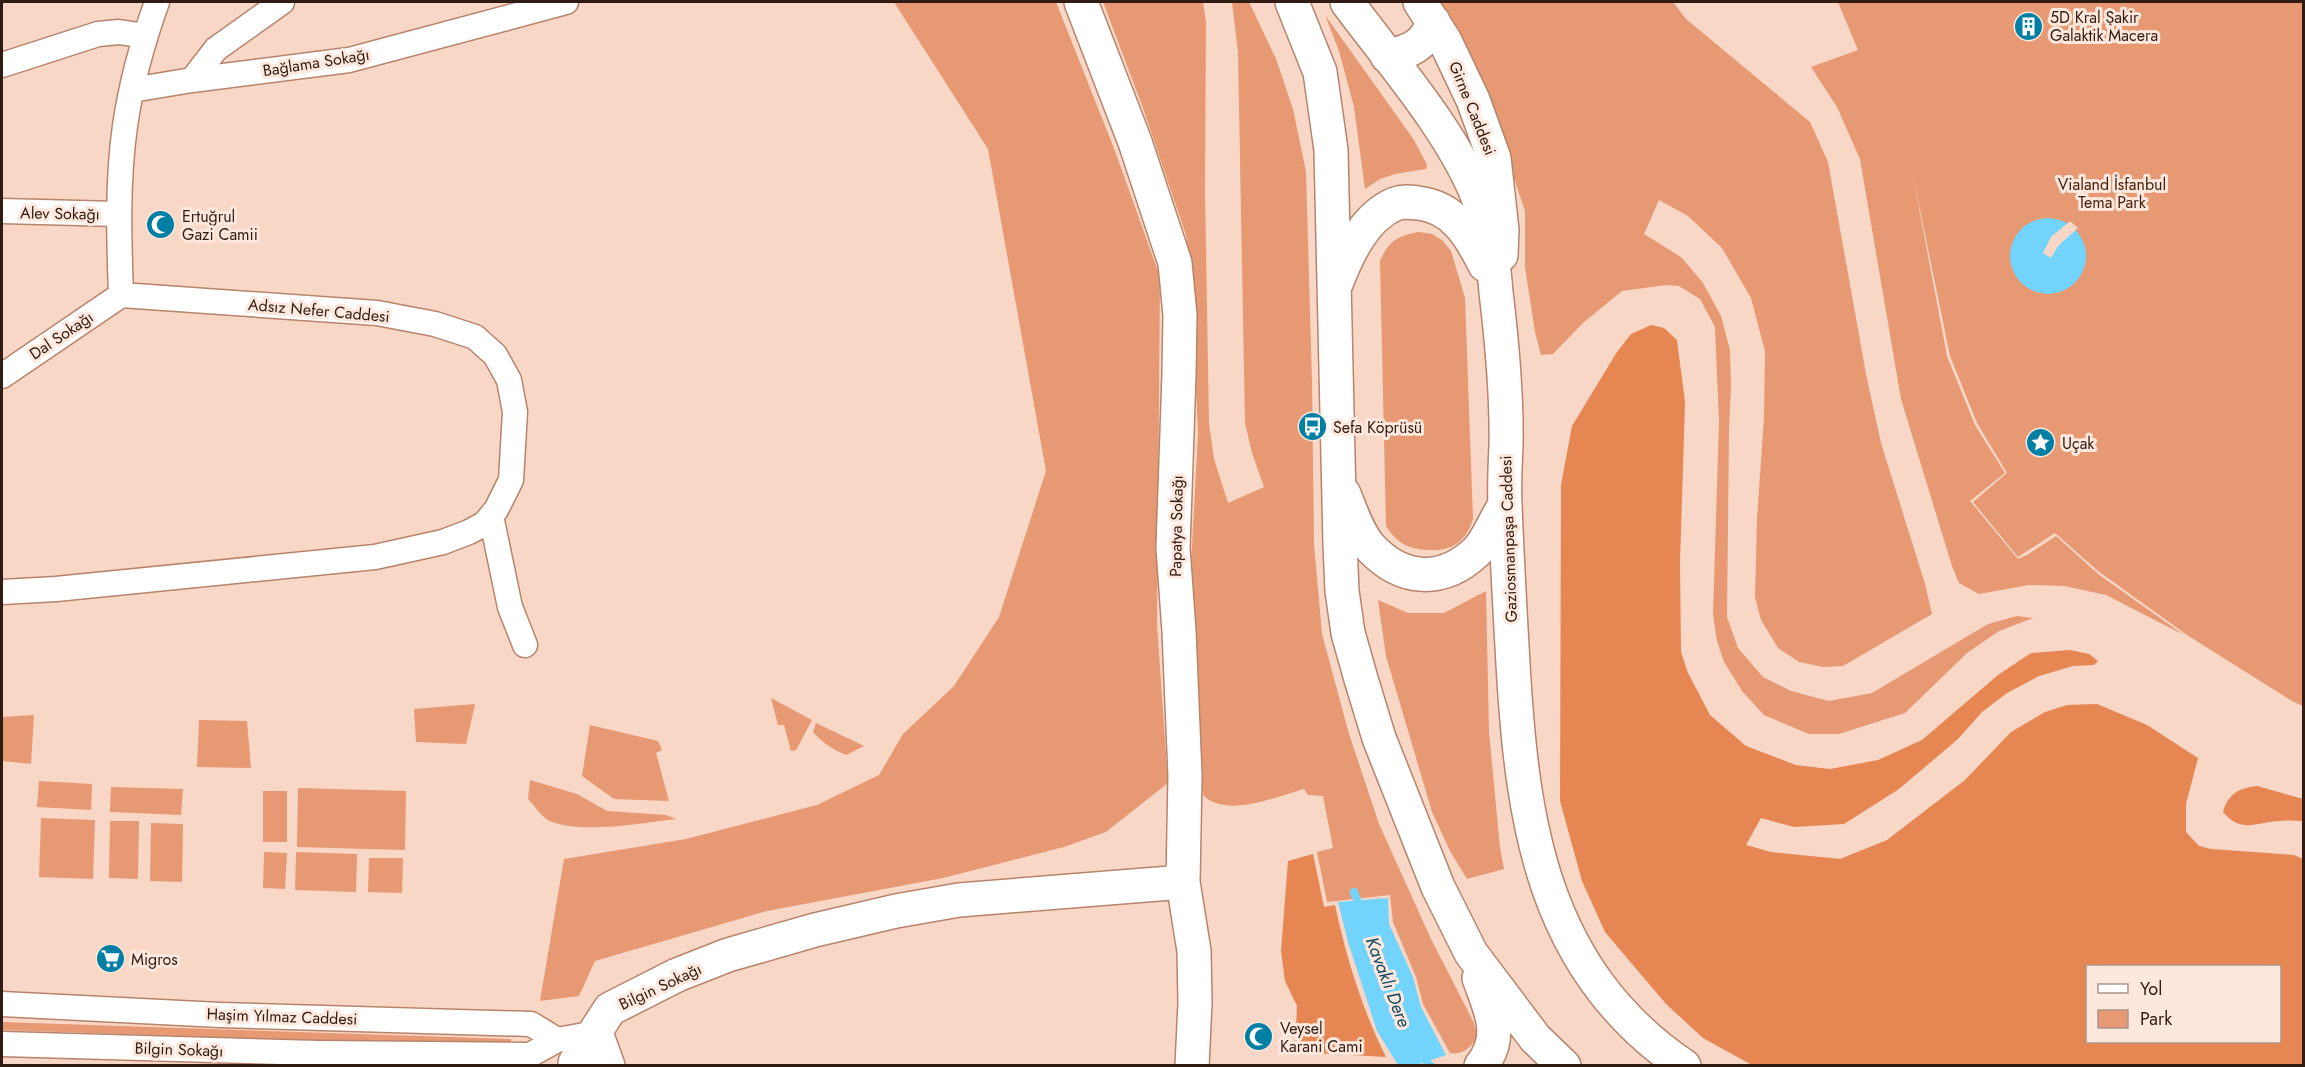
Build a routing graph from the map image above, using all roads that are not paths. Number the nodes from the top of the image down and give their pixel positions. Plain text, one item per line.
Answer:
1 (157, 2) edge
2 (282, 2) edge
3 (566, 2) edge
4 (1081, 2) edge
5 (1292, 2) edge
6 (1347, 2) edge
7 (1427, 11) edge
8 (145, 36) junction
9 (1387, 56) junction
10 (2, 65) edge
11 (192, 80) junction
12 (132, 90) junction
13 (2, 211) edge
14 (118, 214) junction
15 (1333, 291) junction
16 (121, 295) junction
17 (1500, 331) junction
18 (2, 376) edge
19 (1339, 482) junction
20 (1505, 506) junction
21 (491, 516) junction
22 (2, 592) edge
23 (525, 645) dead end
24 (1183, 882) junction
25 (1472, 953) junction
26 (2, 1004) edge
27 (596, 1033) junction
28 (2, 1044) edge
29 (566, 1053) edge
30 (608, 1065) edge
31 (1192, 1065) edge
32 (1481, 1065) edge
33 (1564, 1065) edge
34 (1684, 1065) edge

1 - 8 street
2 - 11 street
3 - 11 street, Bağlama Sokağı
4 - 24 main road, Papatya Sokağı
5 - 15 main road
6 - 9 main road, Gaziosmanpaşa Caddesi
7 - 9 main road
7 - 17 main road, Girne Caddesi
8 - 10 street
8 - 12 street
9 - 17 main road, Gaziosmanpaşa Caddesi
11 - 12 street, Bağlama Sokağı
12 - 14 street
13 - 14 street, Alev Sokağı
14 - 16 street
15 - 17 main road
15 - 19 main road
16 - 18 street, Dal Sokağı
16 - 21 street, Adsız Nefer Caddesi
17 - 20 main road, Gaziosmanpaşa Caddesi
19 - 20 main road
19 - 25 main road
20 - 34 main road, Gaziosmanpaşa Caddesi
21 - 22 street, Adsız Nefer Caddesi
21 - 23 street
24 - 27 main road, Bilgin Sokağı
24 - 31 main road, Papatya Sokağı
25 - 32 main road
25 - 33 main road
26 - 29 street, Haşim Yılmaz Caddesi
27 - 29 main road, Bilgin Sokağı
27 - 30 main road
28 - 29 street, Bilgin Sokağı

